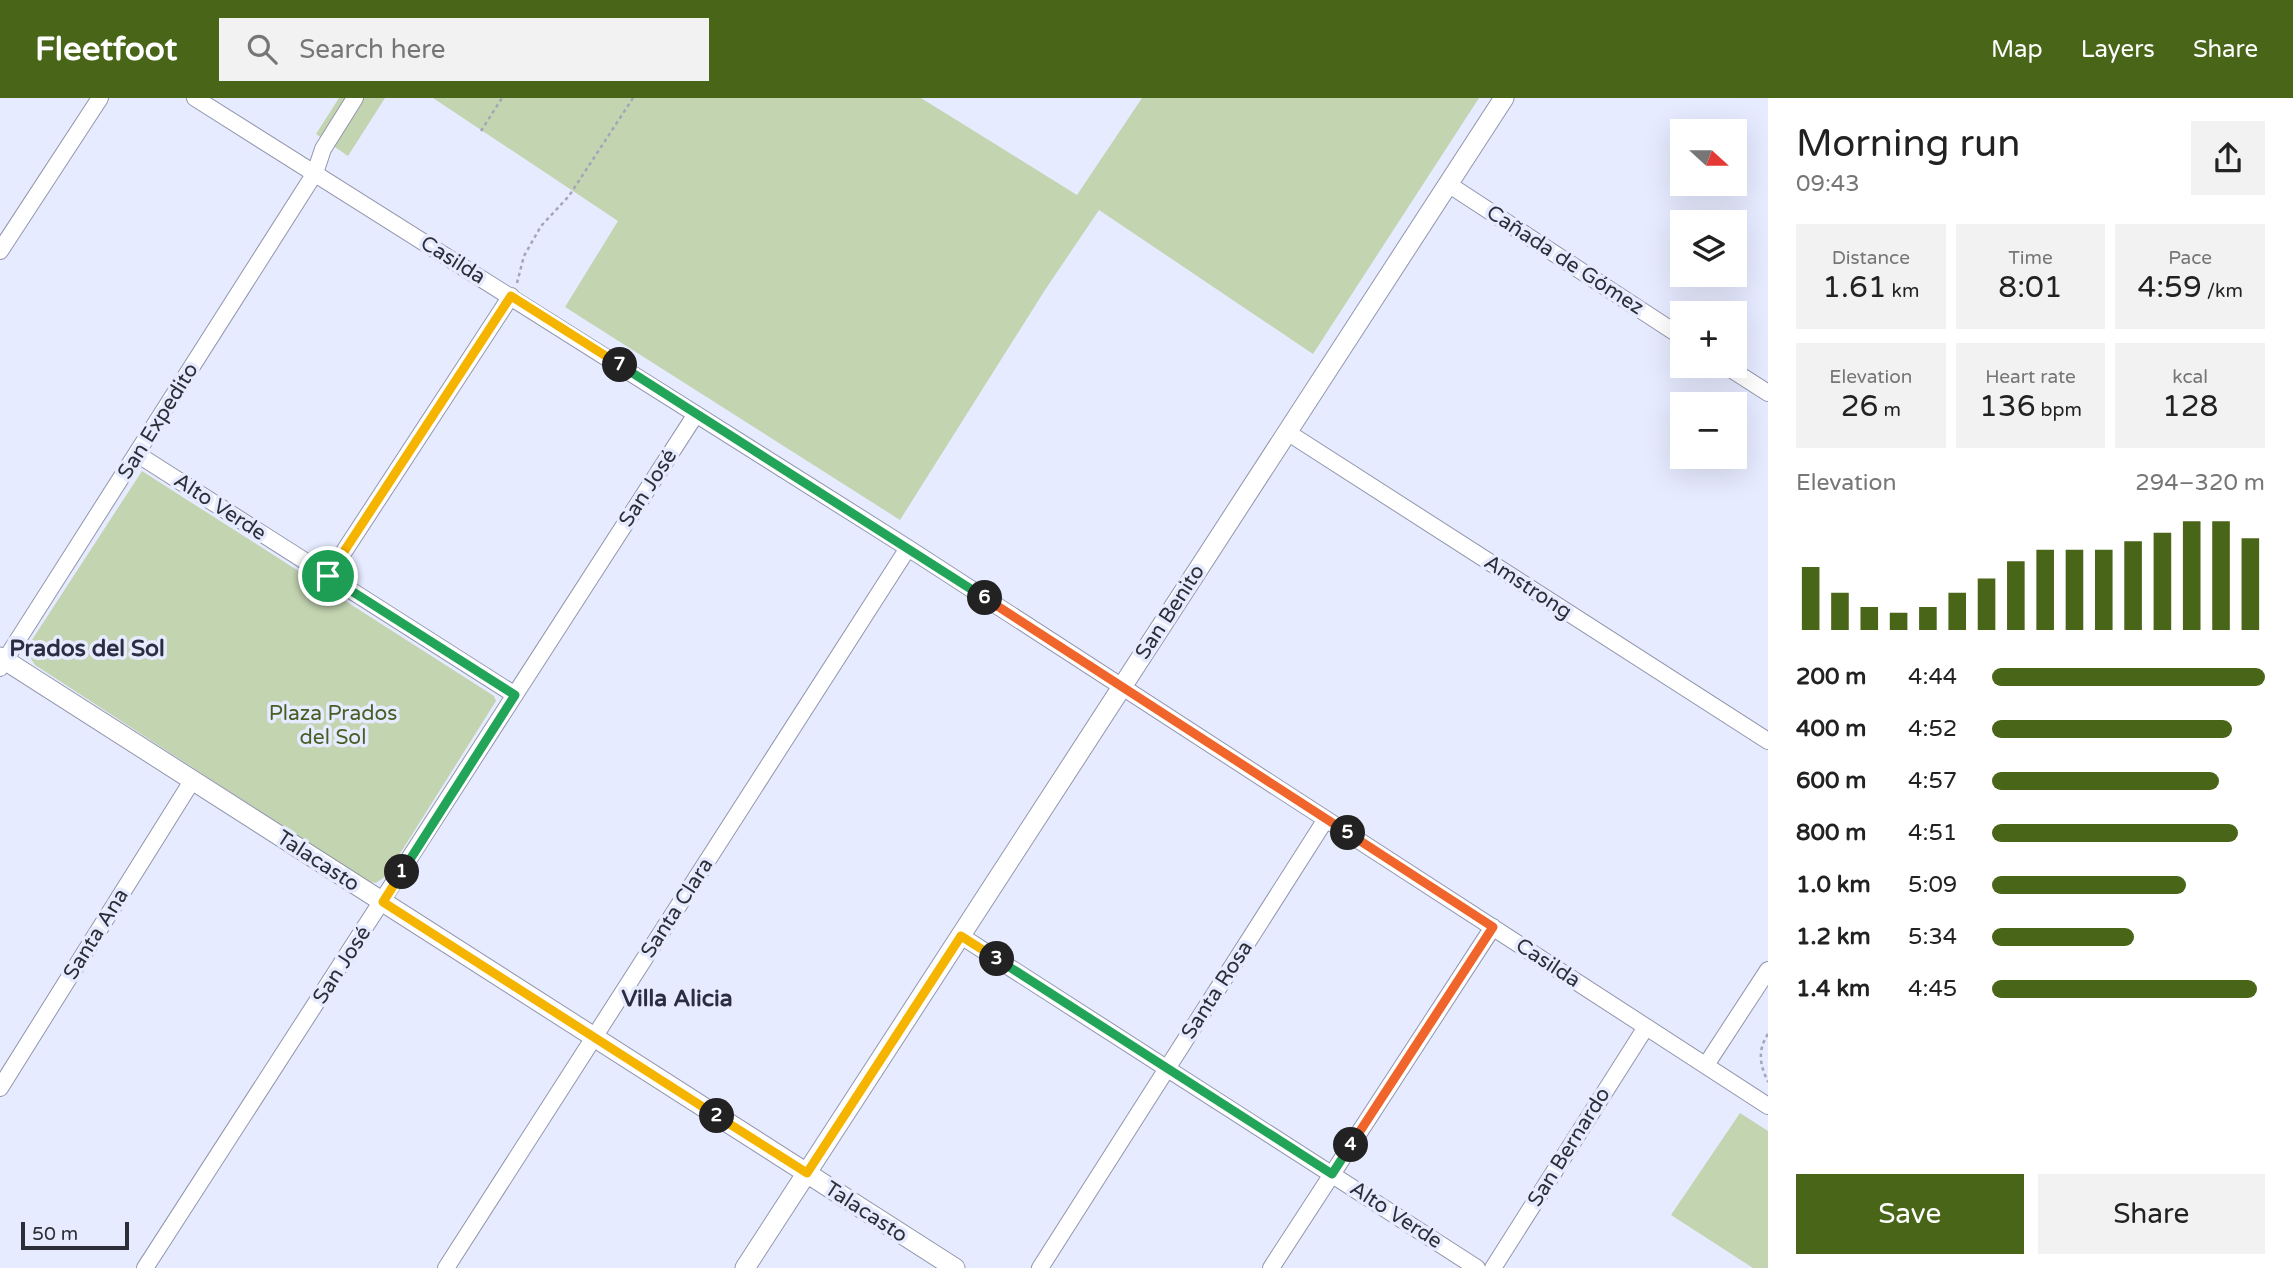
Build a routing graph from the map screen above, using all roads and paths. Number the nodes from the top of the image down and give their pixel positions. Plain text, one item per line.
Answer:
1 (100, 98) edge
2 (195, 98) edge
3 (355, 98) edge
4 (502, 98) edge
5 (633, 98) edge
6 (1504, 98) edge
7 (481, 131) dead end
8 (315, 173) junction
9 (1448, 184) junction
10 (0, 251) edge
11 (519, 278) dead end
12 (511, 296) junction
13 (1670, 329) edge
14 (1745, 378) edge
15 (1768, 393) edge
16 (696, 414) junction
17 (1287, 432) junction
18 (137, 454) junction
19 (908, 548) junction
20 (328, 576) junction
21 (2, 661) edge
22 (1122, 686) junction
23 (515, 695) junction
24 (1768, 741) edge
25 (192, 780) junction
26 (1326, 819) junction
27 (383, 902) junction
28 (1493, 927) junction
29 (961, 936) junction
30 (1768, 970) edge
31 (1646, 1027) junction
32 (1768, 1034) edge
33 (594, 1038) junction
34 (1706, 1065) junction
35 (1167, 1068) junction
36 (1768, 1082) edge
37 (0, 1088) edge
38 (1768, 1106) edge
39 (807, 1173) junction
40 (1332, 1174) junction
41 (145, 1268) edge
42 (446, 1268) edge
43 (745, 1268) edge
44 (955, 1268) edge
45 (1040, 1268) edge
46 (1271, 1268) edge
47 (1477, 1268) edge
48 (1493, 1268) edge

1 - 10 street
2 - 8 street, Casilda
3 - 8 street, San Expedito
4 - 7 path
5 - 11 path
6 - 9 street, San Benito
8 - 12 street, Casilda
8 - 18 street, San Expedito
9 - 13 street, Cañada de Gómez
9 - 17 street, San Benito
12 - 16 street, Casilda
12 - 20 street
14 - 15 street
16 - 19 street, Casilda
16 - 23 street, San José
17 - 22 street, San Benito
17 - 24 street, Amstrong
18 - 20 street, Alto Verde
18 - 21 street, San Expedito
19 - 22 street, Casilda
19 - 33 street, Santa Clara
20 - 23 street, Alto Verde
21 - 25 street, Talacasto
22 - 26 street, Casilda
22 - 29 street, San Benito
23 - 27 street, San José
25 - 27 street, Talacasto
25 - 37 street, Santa Ana
26 - 28 street, Casilda
26 - 35 street, Santa Rosa
27 - 33 street, Talacasto
27 - 41 street, San José
28 - 31 street, Casilda
28 - 40 street
29 - 35 street, Alto Verde
29 - 39 street, San Benito
30 - 34 street
31 - 34 street, Casilda
31 - 48 street, San Bernardo
32 - 36 path
33 - 39 street, Talacasto
33 - 42 street, Santa Clara
34 - 38 street, Casilda
35 - 40 street, Alto Verde
35 - 45 street, Santa Rosa
39 - 43 street, San Benito
39 - 44 street, Talacasto
40 - 46 street
40 - 47 street, Alto Verde

